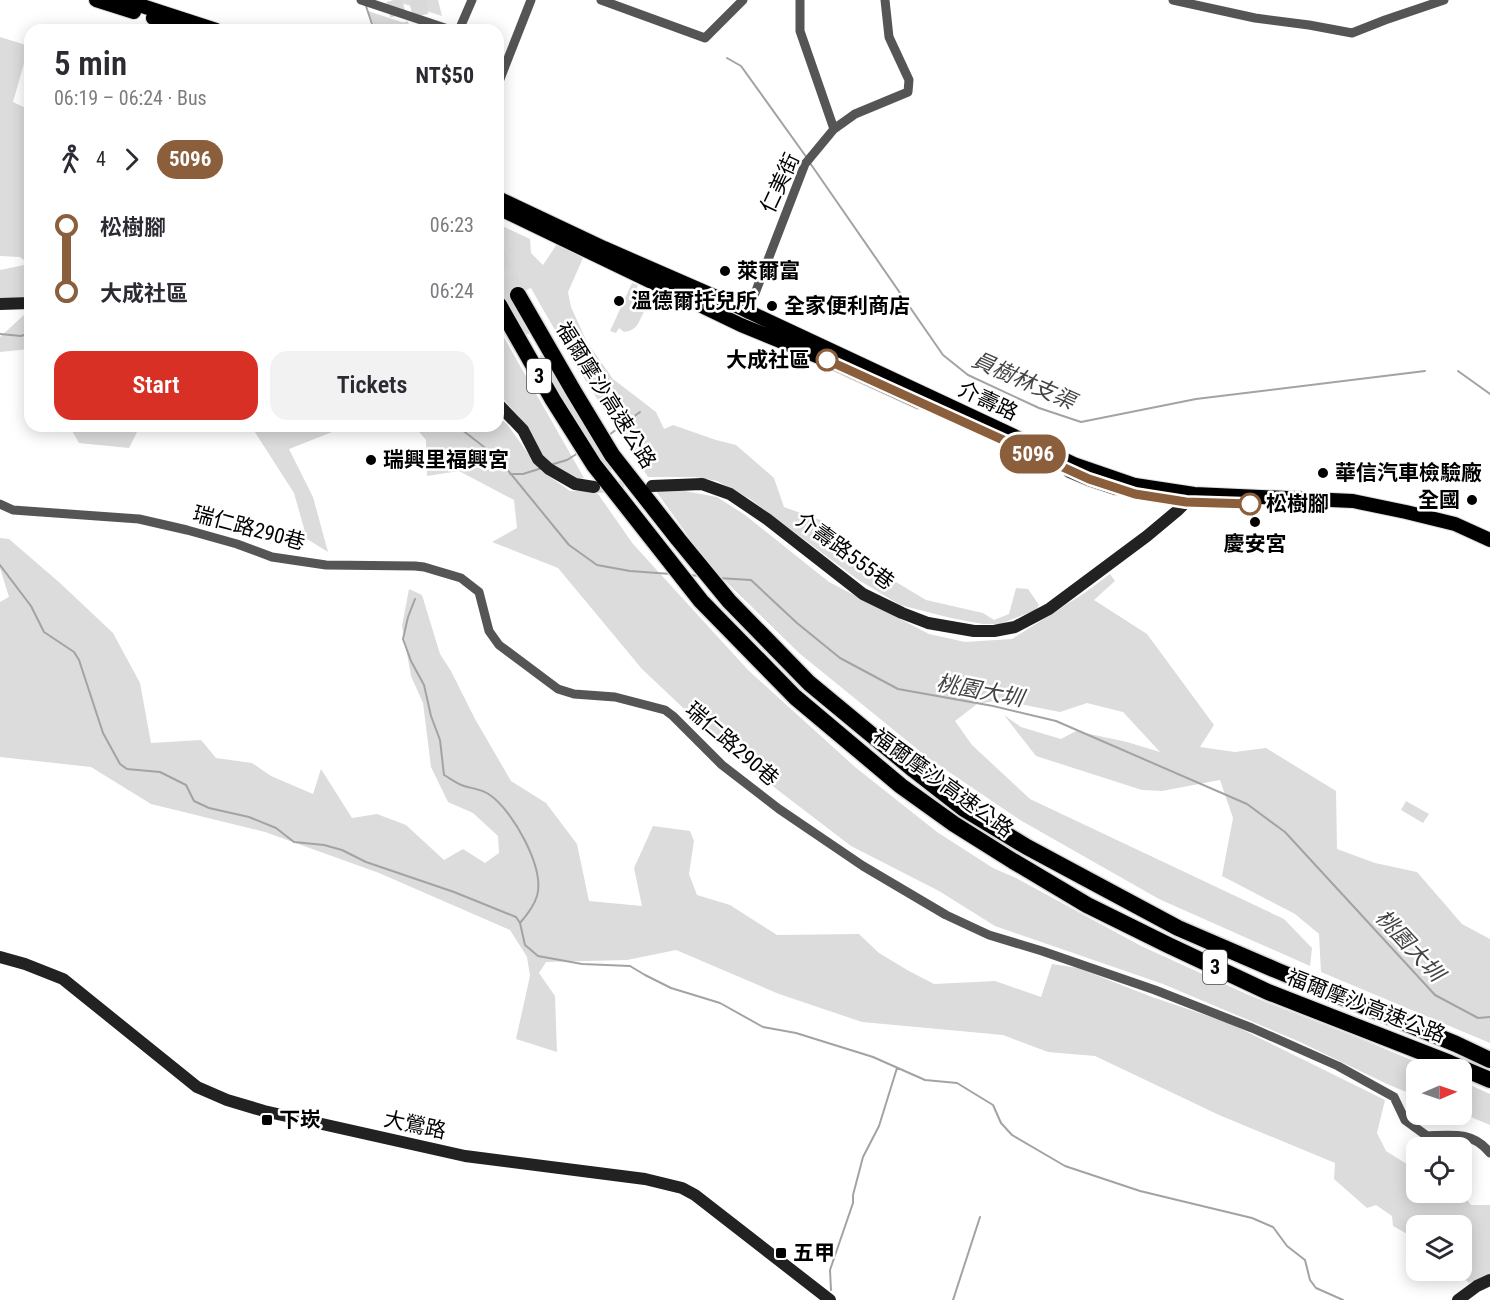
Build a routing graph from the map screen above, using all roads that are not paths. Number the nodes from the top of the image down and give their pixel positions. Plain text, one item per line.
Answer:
1 (96, 0) edge
2 (124, 0) edge
3 (361, 0) edge
4 (472, 0) edge
5 (531, 0) edge
6 (600, 0) edge
7 (742, 0) edge
8 (800, 0) edge
9 (885, 0) edge
10 (1173, 0) edge
11 (1444, 0) edge
12 (168, 24) edge
13 (198, 24) edge
14 (433, 24) edge
15 (462, 24) edge
16 (504, 69) edge
17 (834, 129) junction
18 (504, 201) edge
19 (504, 211) edge
20 (518, 295) tunnel mouth
21 (0, 303) edge
22 (24, 303) edge
23 (748, 312) junction
24 (504, 314) edge
25 (741, 324) junction
26 (543, 339) junction
27 (524, 348) junction
28 (504, 410) edge
29 (652, 486) tunnel mouth
30 (594, 488) tunnel mouth
31 (1190, 498) junction
32 (0, 504) edge
33 (1490, 540) edge
34 (1490, 549) edge
35 (0, 957) edge
36 (1490, 1060) edge
37 (1490, 1080) edge
38 (1490, 1153) edge
39 (1490, 1280) edge
40 (830, 1300) edge
41 (1458, 1300) edge

1 - 12 main road
2 - 13 main road
3 - 14 street
4 - 15 street
5 - 16 street
6 - 7 street
8 - 17 street
9 - 17 street, 仁美街
10 - 11 street
17 - 23 street, 仁美街
18 - 23 main road, 介壽路
19 - 25 main road, 介壽路
20 - 26 highway, 福爾摩沙高速公路 / 3
21 - 22 street
23 - 25 street, 仁美街
23 - 31 main road, 介壽路
24 - 27 highway, 福爾摩沙高速公路 / 3
25 - 31 main road, 介壽路
26 - 27 highway
26 - 36 highway, 福爾摩沙高速公路 / 3
27 - 37 highway, 福爾摩沙高速公路 / 3
28 - 30 street
29 - 31 street, 介壽路555巷
31 - 33 main road, 介壽路
31 - 34 main road, 介壽路
32 - 38 street, 瑞仁路290巷
35 - 40 street, 大鶯路
39 - 41 street

